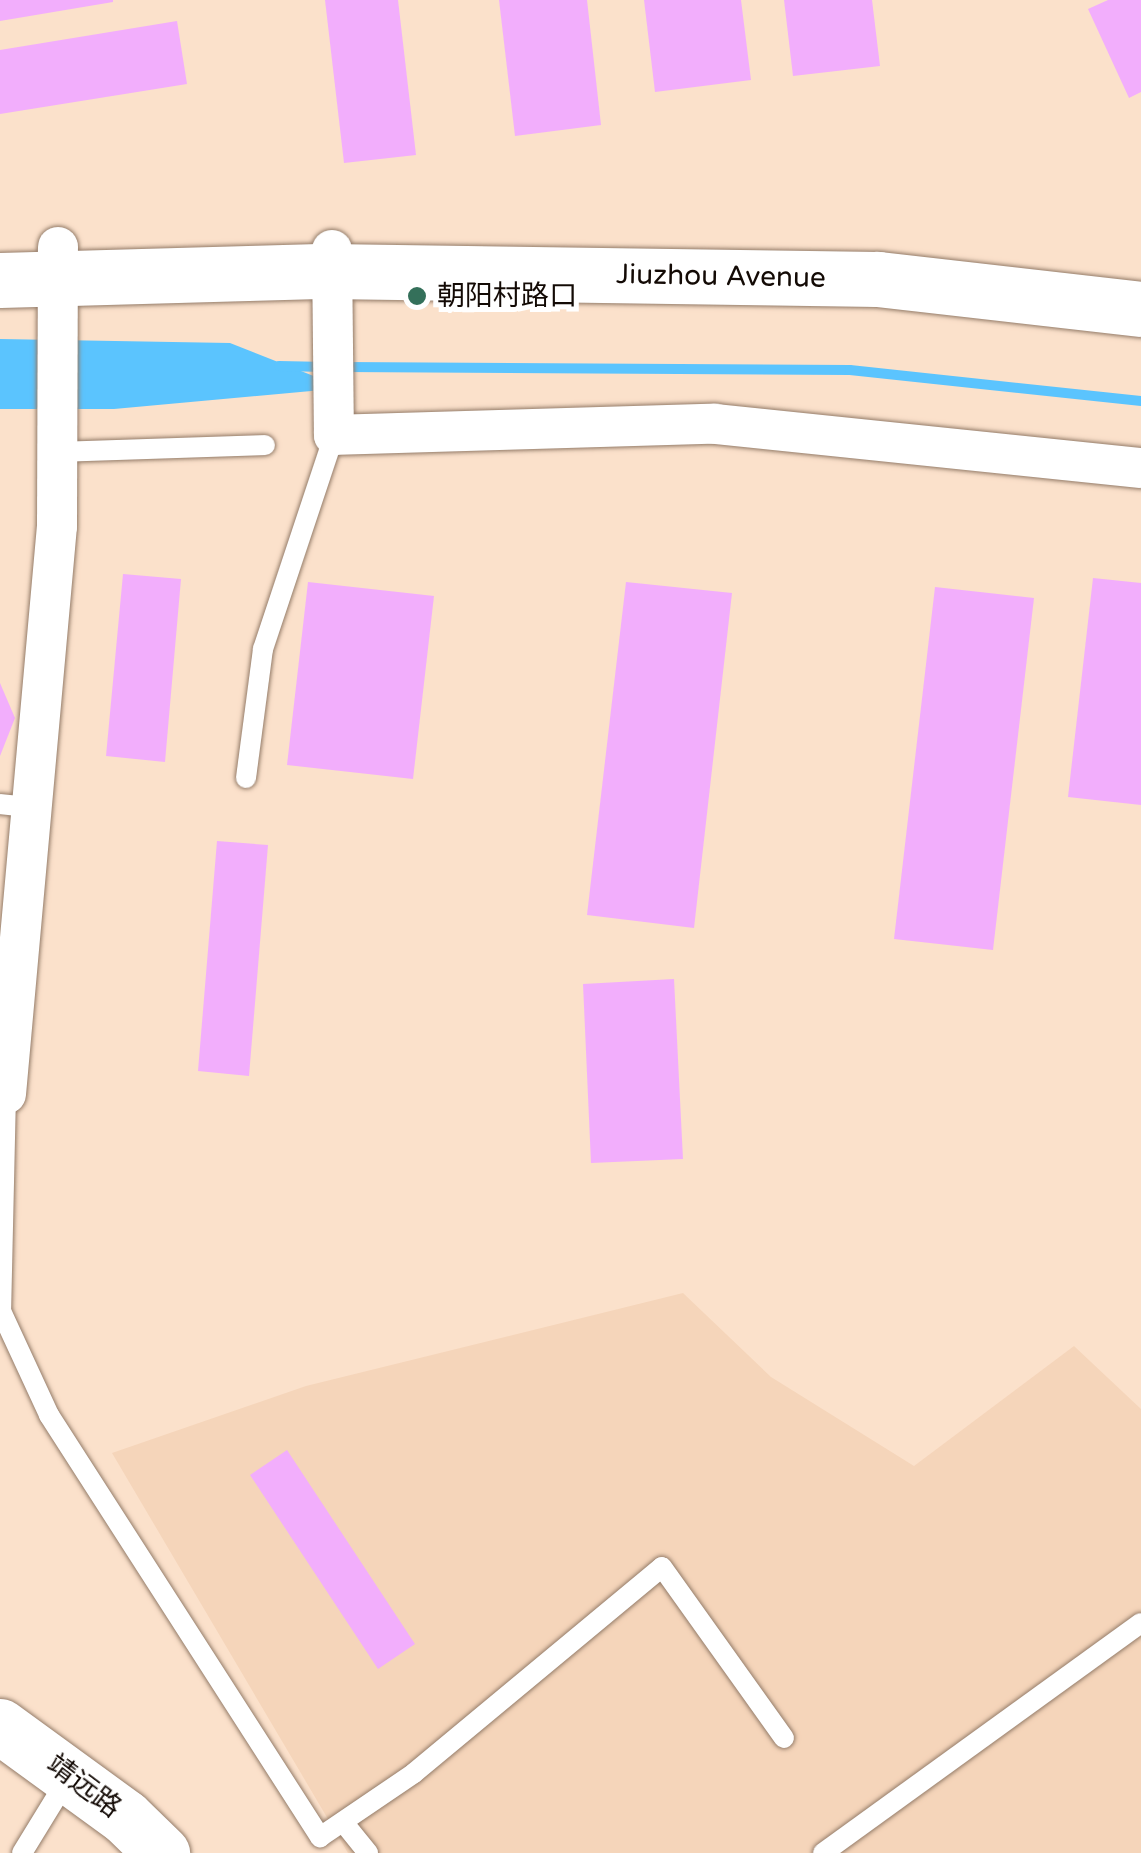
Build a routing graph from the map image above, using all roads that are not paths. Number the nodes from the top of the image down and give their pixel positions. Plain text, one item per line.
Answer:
1 (0, 248) edge
2 (330, 260) junction
3 (1141, 277) edge
4 (0, 280) edge
5 (60, 283) junction
6 (1141, 309) edge
7 (59, 433) junction
8 (334, 435) junction
9 (265, 445) dead end
10 (1141, 468) edge
11 (246, 778) dead end
12 (15, 805) edge
13 (3, 1093) edge
14 (1141, 1623) edge
15 (0, 1726) edge
16 (784, 1738) dead end
17 (70, 1776) junction
18 (343, 1822) junction
19 (22, 1853) edge
20 (162, 1853) edge
21 (368, 1853) edge
22 (823, 1853) edge

1 - 5 main road
2 - 3 main road
2 - 5 main road, Jiuzhou Avenue
2 - 6 main road, Jiuzhou Avenue
2 - 8 street
4 - 5 main road, Jiuzhou Avenue
5 - 7 street
7 - 9 lane
7 - 12 street
8 - 10 street
8 - 11 lane
12 - 13 street
13 - 18 lane
14 - 22 lane
15 - 17 main road, 靖远路
16 - 18 lane
17 - 19 lane
17 - 20 main road, 靖远路
18 - 21 lane

